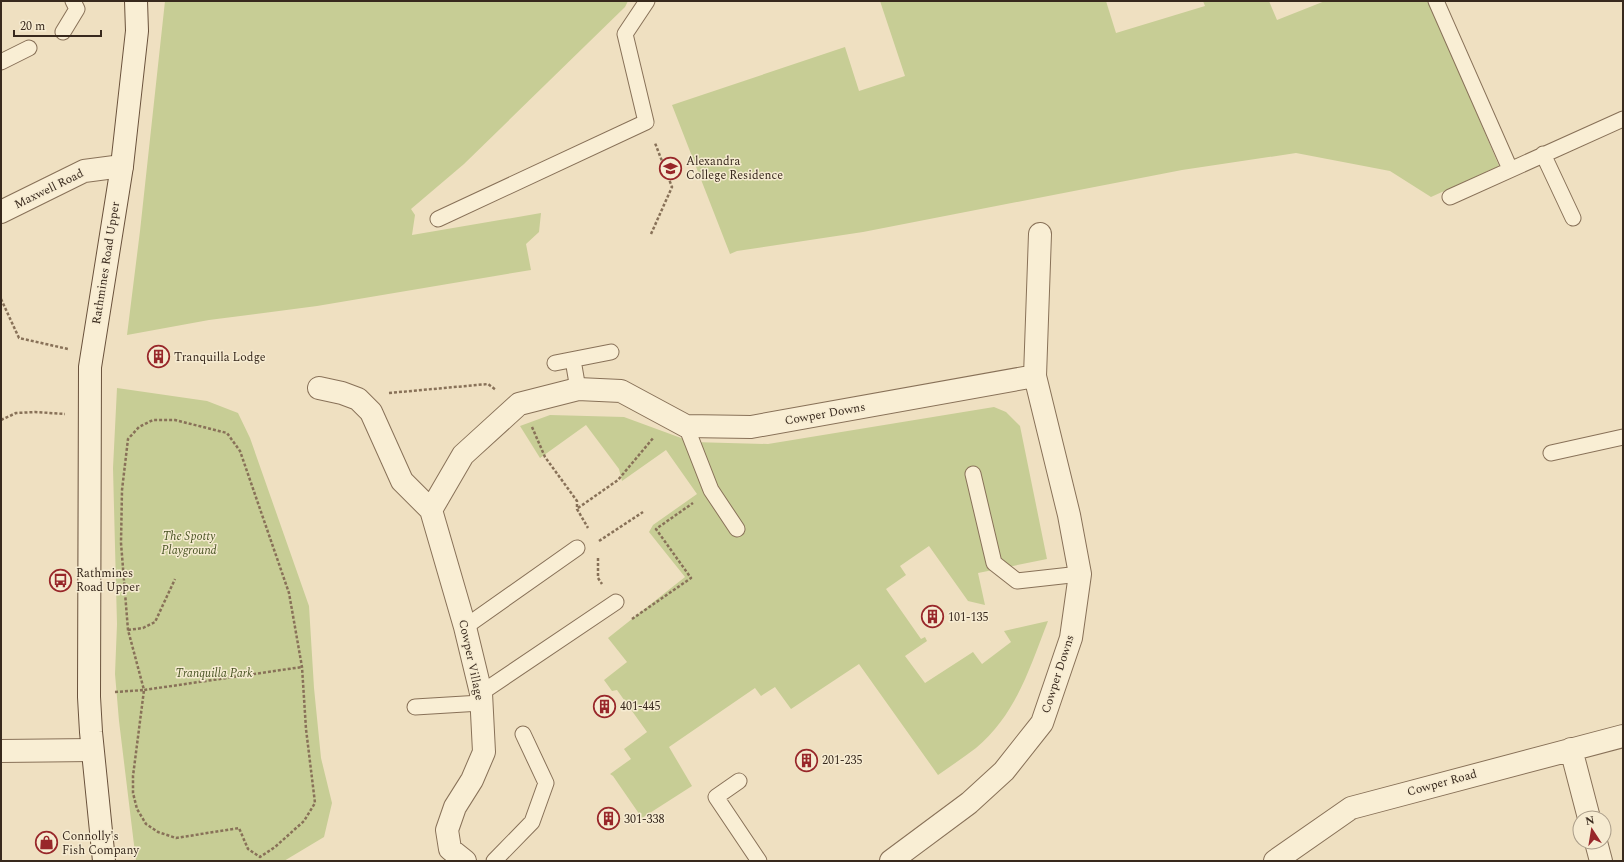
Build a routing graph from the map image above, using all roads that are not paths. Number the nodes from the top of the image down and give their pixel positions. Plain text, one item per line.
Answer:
1 (73, 1) edge
2 (136, 1) edge
3 (647, 1) edge
4 (1436, 1) edge
5 (63, 32) dead end
6 (29, 48) dead end
7 (1, 62) edge
8 (1623, 119) edge
9 (1543, 154) junction
10 (122, 166) junction
11 (1510, 169) junction
12 (1450, 197) dead end
13 (1, 212) edge
14 (1573, 218) dead end
15 (438, 219) dead end
16 (1040, 234) dead end
17 (611, 352) dead end
18 (573, 360) junction
19 (555, 363) dead end
20 (1035, 376) junction
21 (319, 388) dead end
22 (578, 389) junction
23 (686, 426) junction
24 (1623, 437) edge
25 (1551, 453) dead end
26 (973, 474) dead end
27 (431, 510) junction
28 (737, 529) dead end
29 (578, 548) road end
30 (1080, 574) junction
31 (616, 602) road end
32 (465, 627) junction
33 (481, 698) junction
34 (415, 707) dead end
35 (523, 734) dead end
36 (1623, 736) edge
37 (1570, 749) junction
38 (92, 750) junction
39 (1, 751) edge
40 (739, 781) dead end
41 (1587, 810) edge
42 (1598, 850) edge
43 (104, 861) edge
44 (465, 861) edge
45 (494, 861) edge
46 (759, 861) edge
47 (891, 861) edge
48 (1275, 861) edge
49 (1601, 861) edge

1 - 5 lane
2 - 10 street, Rathmines Road Upper
3 - 15 lane
4 - 11 lane
6 - 7 lane
8 - 9 lane
9 - 11 lane
9 - 14 lane
10 - 13 street, Maxwell Road
10 - 38 street, Rathmines Road Upper
11 - 12 lane
16 - 20 street, Cowper Downs
17 - 18 lane
18 - 19 lane
18 - 22 lane
20 - 23 street, Cowper Downs
20 - 30 street, Cowper Downs
21 - 27 street, Cowper Village
22 - 23 street, Cowper Downs
22 - 27 street
23 - 28 lane
24 - 25 lane
26 - 30 lane
27 - 32 street, Cowper Village
29 - 32 lane
30 - 47 street, Cowper Downs
31 - 33 lane
32 - 33 street, Cowper Village
33 - 34 lane
33 - 44 street, Cowper Village
35 - 45 lane
36 - 37 street, Cowper Road
37 - 41 street
37 - 48 street, Cowper Road
38 - 39 street
38 - 43 street, Rathmines Road Upper
40 - 46 lane
42 - 49 street

